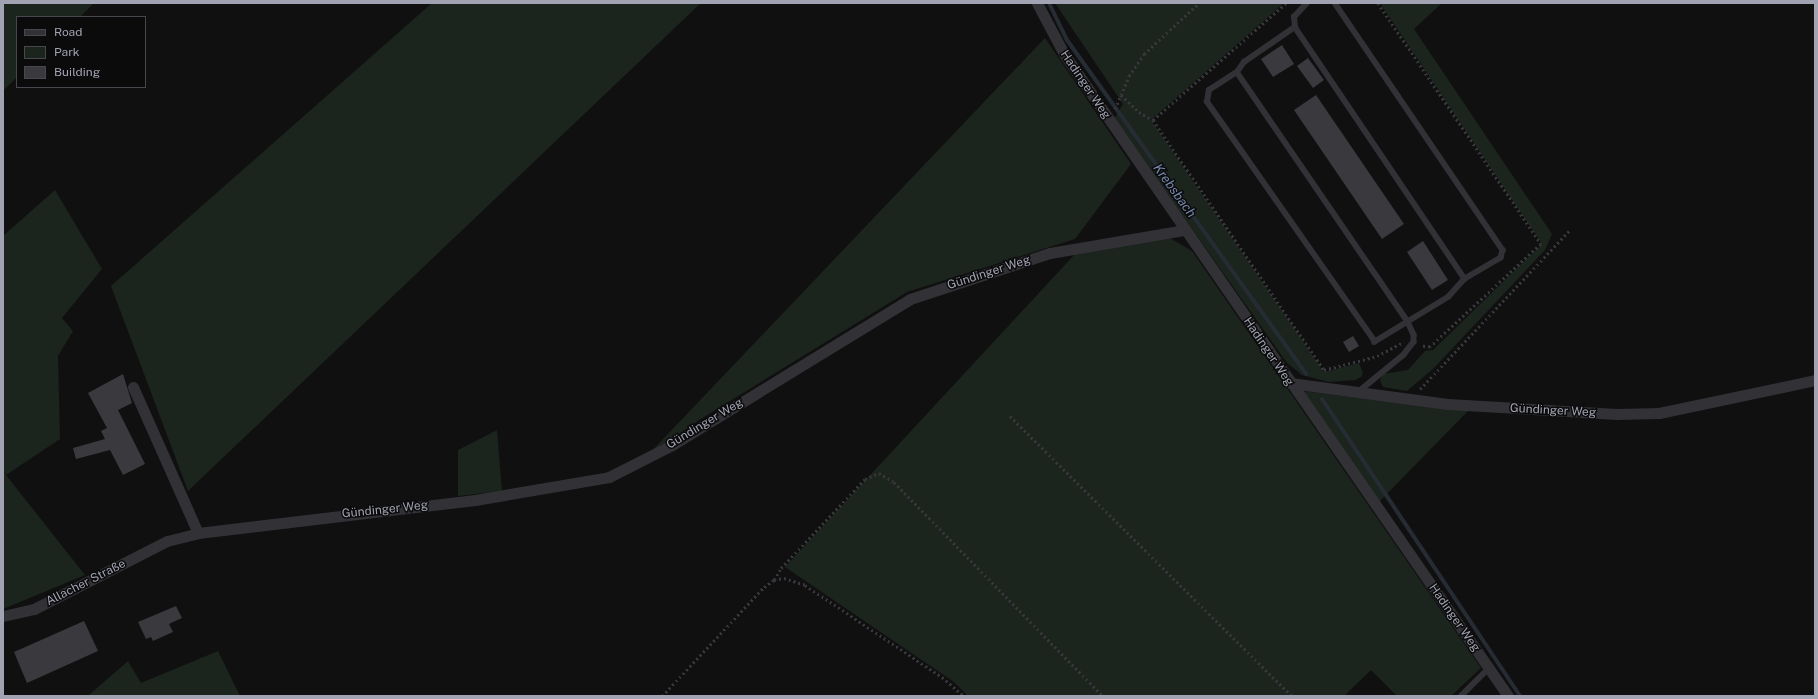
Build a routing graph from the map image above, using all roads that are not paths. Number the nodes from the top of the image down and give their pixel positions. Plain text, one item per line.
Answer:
1 (1037, 3) edge
2 (1308, 3) edge
3 (1335, 3) edge
4 (1295, 27) junction
5 (1237, 72) junction
6 (1185, 230) junction
7 (1465, 279) junction
8 (1408, 322) junction
9 (1815, 380) edge
10 (1290, 383) junction
11 (133, 387) dead end
12 (1358, 392) junction
13 (198, 533) junction
14 (167, 541) joint
15 (3, 616) edge
16 (1489, 668) junction
17 (1461, 696) edge
18 (1508, 696) edge

1 - 6 street, Hadinger Weg
2 - 4 lane
3 - 7 lane
4 - 5 lane
4 - 7 lane
5 - 8 lane
5 - 8 lane
6 - 10 street, Hadinger Weg
6 - 13 street, Gündinger Weg
7 - 8 lane
8 - 12 lane
9 - 12 street, Gündinger Weg
10 - 12 street, Gündinger Weg
10 - 16 street, Hadinger Weg
11 - 13 street
13 - 14 street, Gündinger Weg
14 - 15 street, Allacher Straße
16 - 17 lane
16 - 18 street, Hadinger Weg

